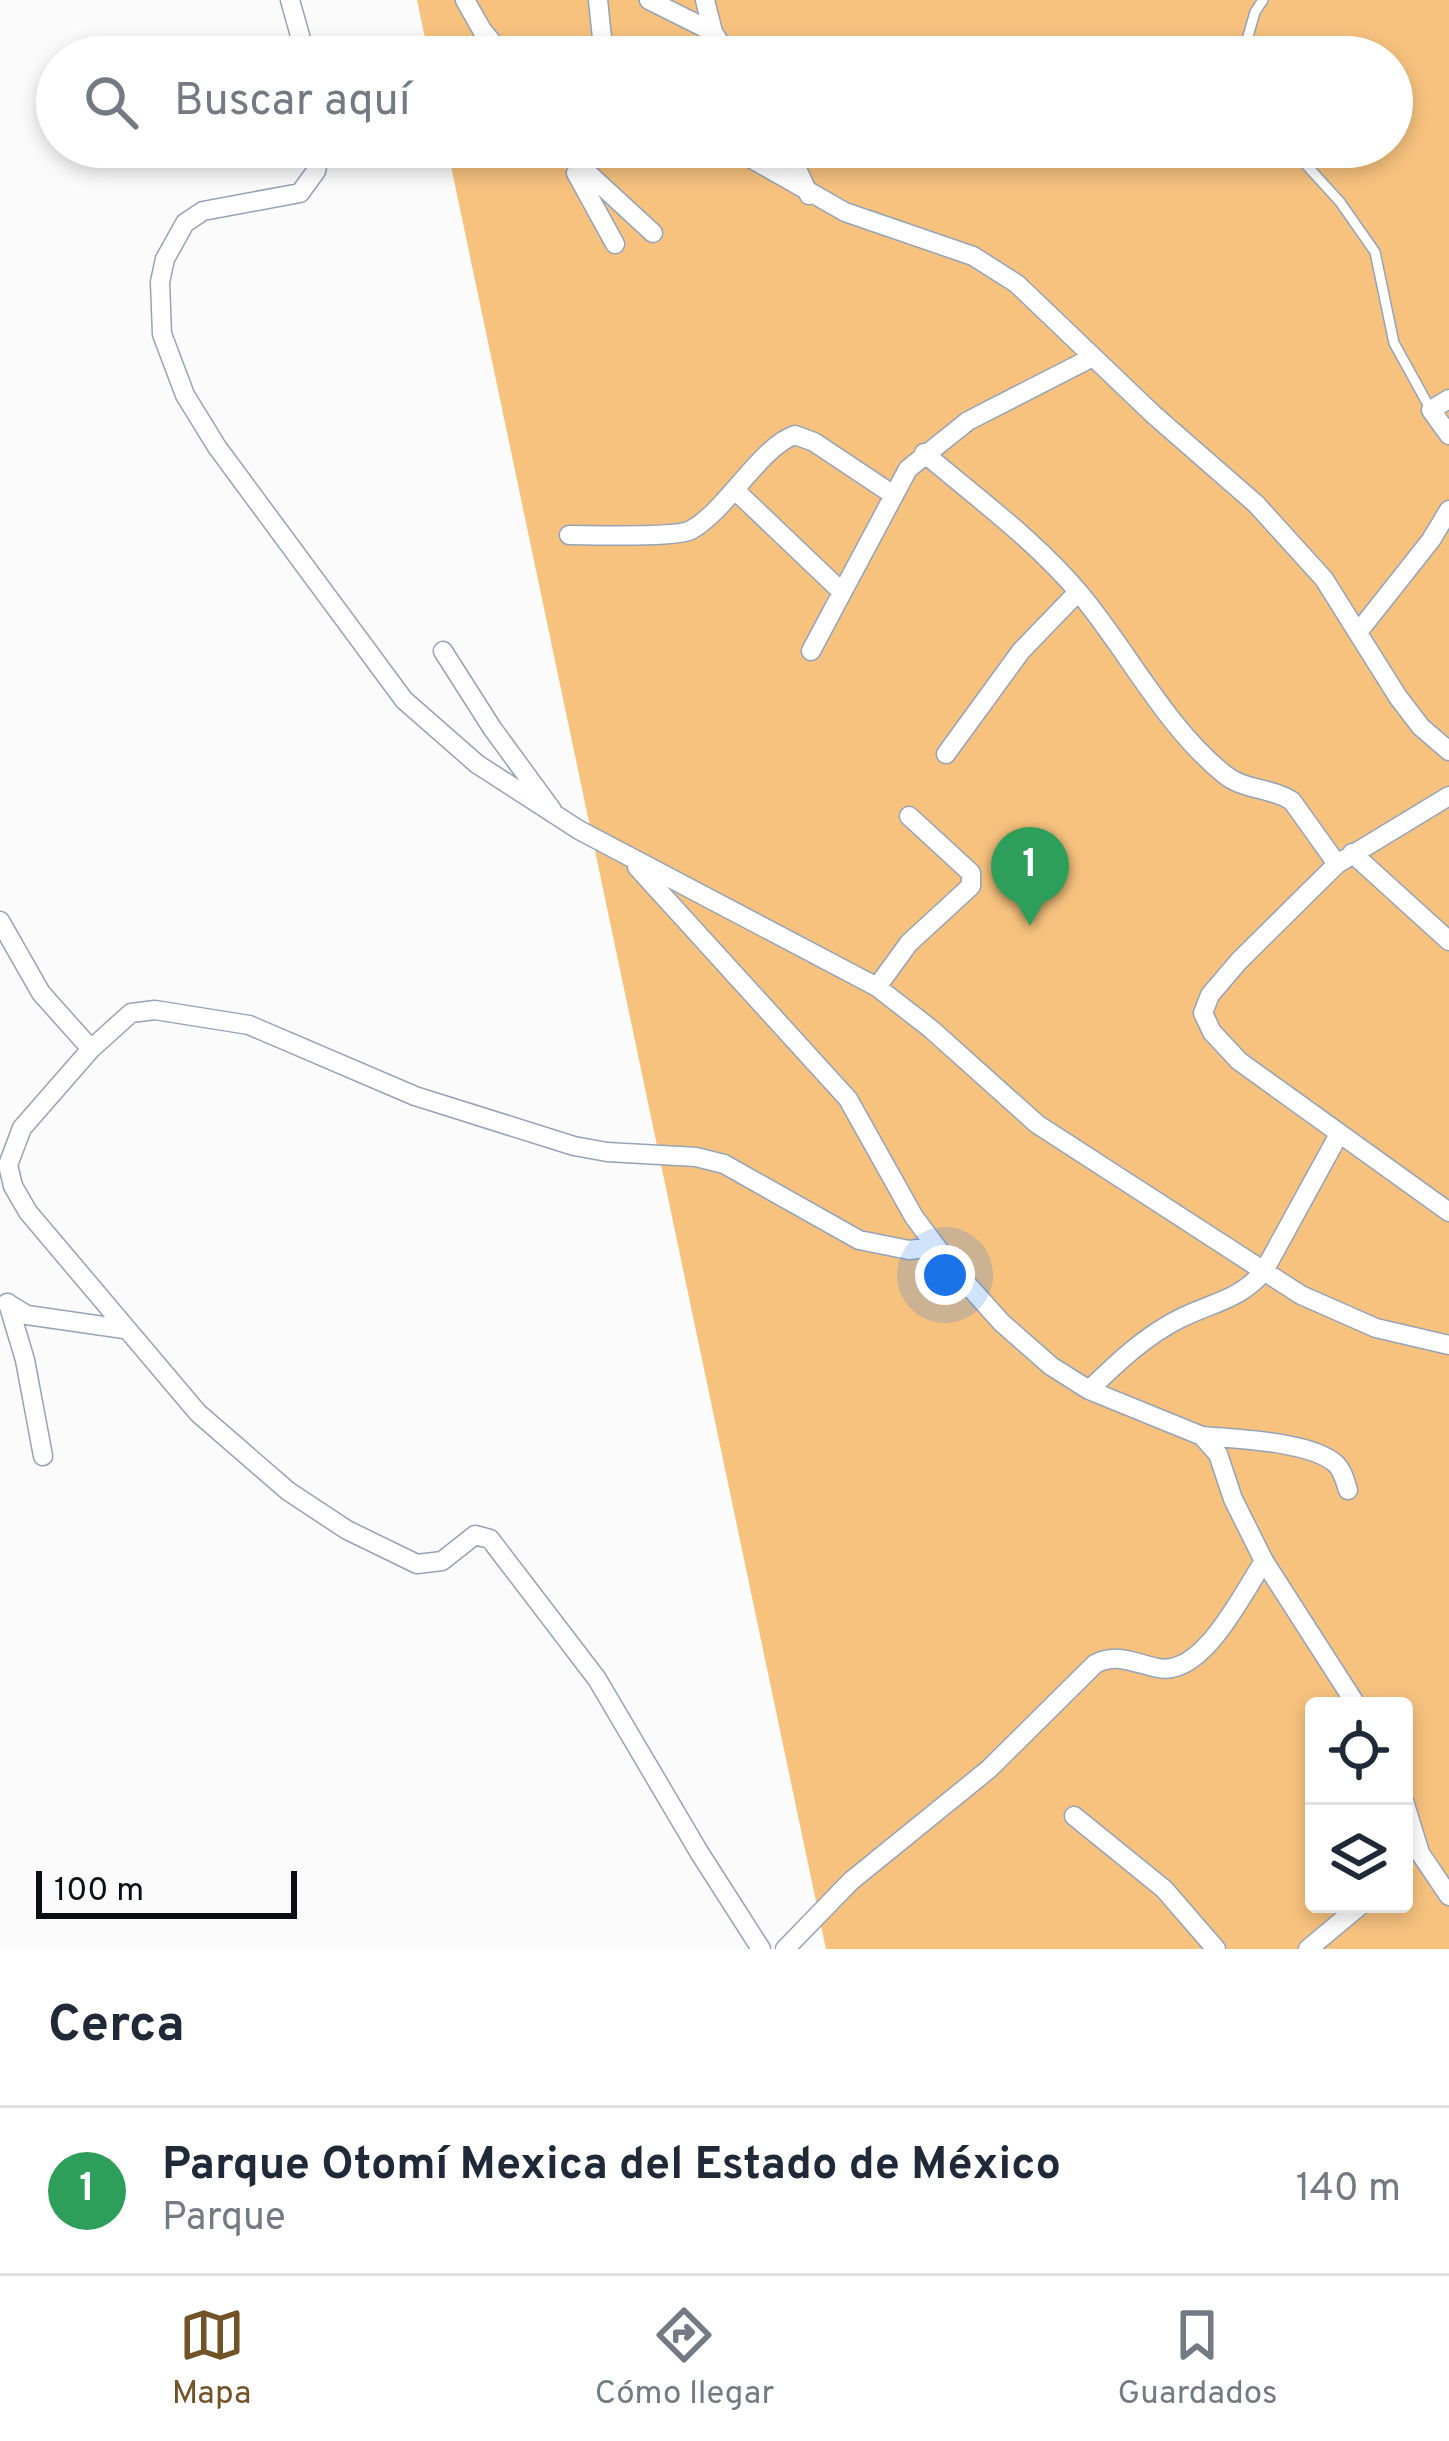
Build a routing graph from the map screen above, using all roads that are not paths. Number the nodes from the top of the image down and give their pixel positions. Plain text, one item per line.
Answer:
1 (290, 0) edge
2 (465, 0) edge
3 (598, 0) edge
4 (649, 0) edge
5 (705, 0) edge
6 (1263, 0) edge
7 (712, 32) junction
8 (300, 36) edge
9 (487, 36) edge
10 (602, 36) edge
11 (715, 36) edge
12 (1248, 36) edge
13 (317, 168) edge
14 (574, 168) edge
15 (584, 168) edge
16 (765, 168) edge
17 (797, 168) edge
18 (1309, 168) edge
19 (809, 195) junction
20 (653, 233) dead end
21 (615, 244) dead end
22 (1093, 357) junction
23 (1449, 399) edge
24 (1431, 410) junction
25 (1449, 435) edge
26 (924, 453) junction
27 (736, 491) junction
28 (892, 494) junction
29 (1449, 510) edge
30 (569, 535) dead end
31 (842, 592) junction
32 (1078, 592) junction
33 (1359, 631) junction
34 (443, 651) dead end
35 (811, 651) dead end
36 (1449, 751) edge
37 (946, 754) dead end
38 (1449, 796) edge
39 (555, 815) junction
40 (909, 816) dead end
41 (630, 859) junction
42 (1345, 859) junction
43 (0, 921) edge
44 (1449, 941) edge
45 (877, 987) junction
46 (91, 1049) junction
47 (22, 1128) junction
48 (1338, 1136) junction
49 (0, 1145) edge
50 (1449, 1212) edge
51 (935, 1247) junction
52 (1264, 1271) junction
53 (4, 1300) edge
54 (124, 1329) junction
55 (1449, 1345) edge
56 (1089, 1390) junction
57 (1202, 1436) junction
58 (43, 1456) dead end
59 (1348, 1490) dead end
60 (1264, 1561) junction
61 (1351, 1697) edge
62 (1405, 1805) edge
63 (1074, 1816) dead end
64 (1420, 1853) junction
65 (1413, 1859) edge
66 (1449, 1896) edge
67 (1351, 1913) edge
68 (761, 1949) edge
69 (785, 1949) edge
70 (1216, 1949) edge
71 (1308, 1949) edge

1 - 8 street
2 - 9 street
3 - 10 street
4 - 7 street
5 - 7 street
6 - 12 lane
7 - 11 street
13 - 39 street
14 - 21 street
15 - 20 street
16 - 19 street
17 - 19 street
18 - 24 lane
19 - 22 street
22 - 26 street
22 - 33 street
23 - 24 street
24 - 25 street
26 - 28 street
26 - 32 street
27 - 28 street
27 - 30 street
27 - 31 street
28 - 31 street
29 - 33 street
31 - 35 street
32 - 37 street
32 - 42 street
33 - 36 street
34 - 39 street
38 - 42 street
39 - 41 street
40 - 45 street
41 - 45 street
41 - 51 street
42 - 44 street
42 - 48 street
43 - 46 street
45 - 52 street
46 - 47 street
46 - 51 street
47 - 49 street
47 - 54 street
48 - 50 street
48 - 52 street
51 - 56 street
52 - 55 street
52 - 56 street
53 - 54 street
53 - 58 street
54 - 68 street
56 - 57 street
57 - 59 street
57 - 60 street
60 - 61 street
60 - 69 street
62 - 64 street
63 - 70 street
64 - 65 street
64 - 66 street
67 - 71 street

